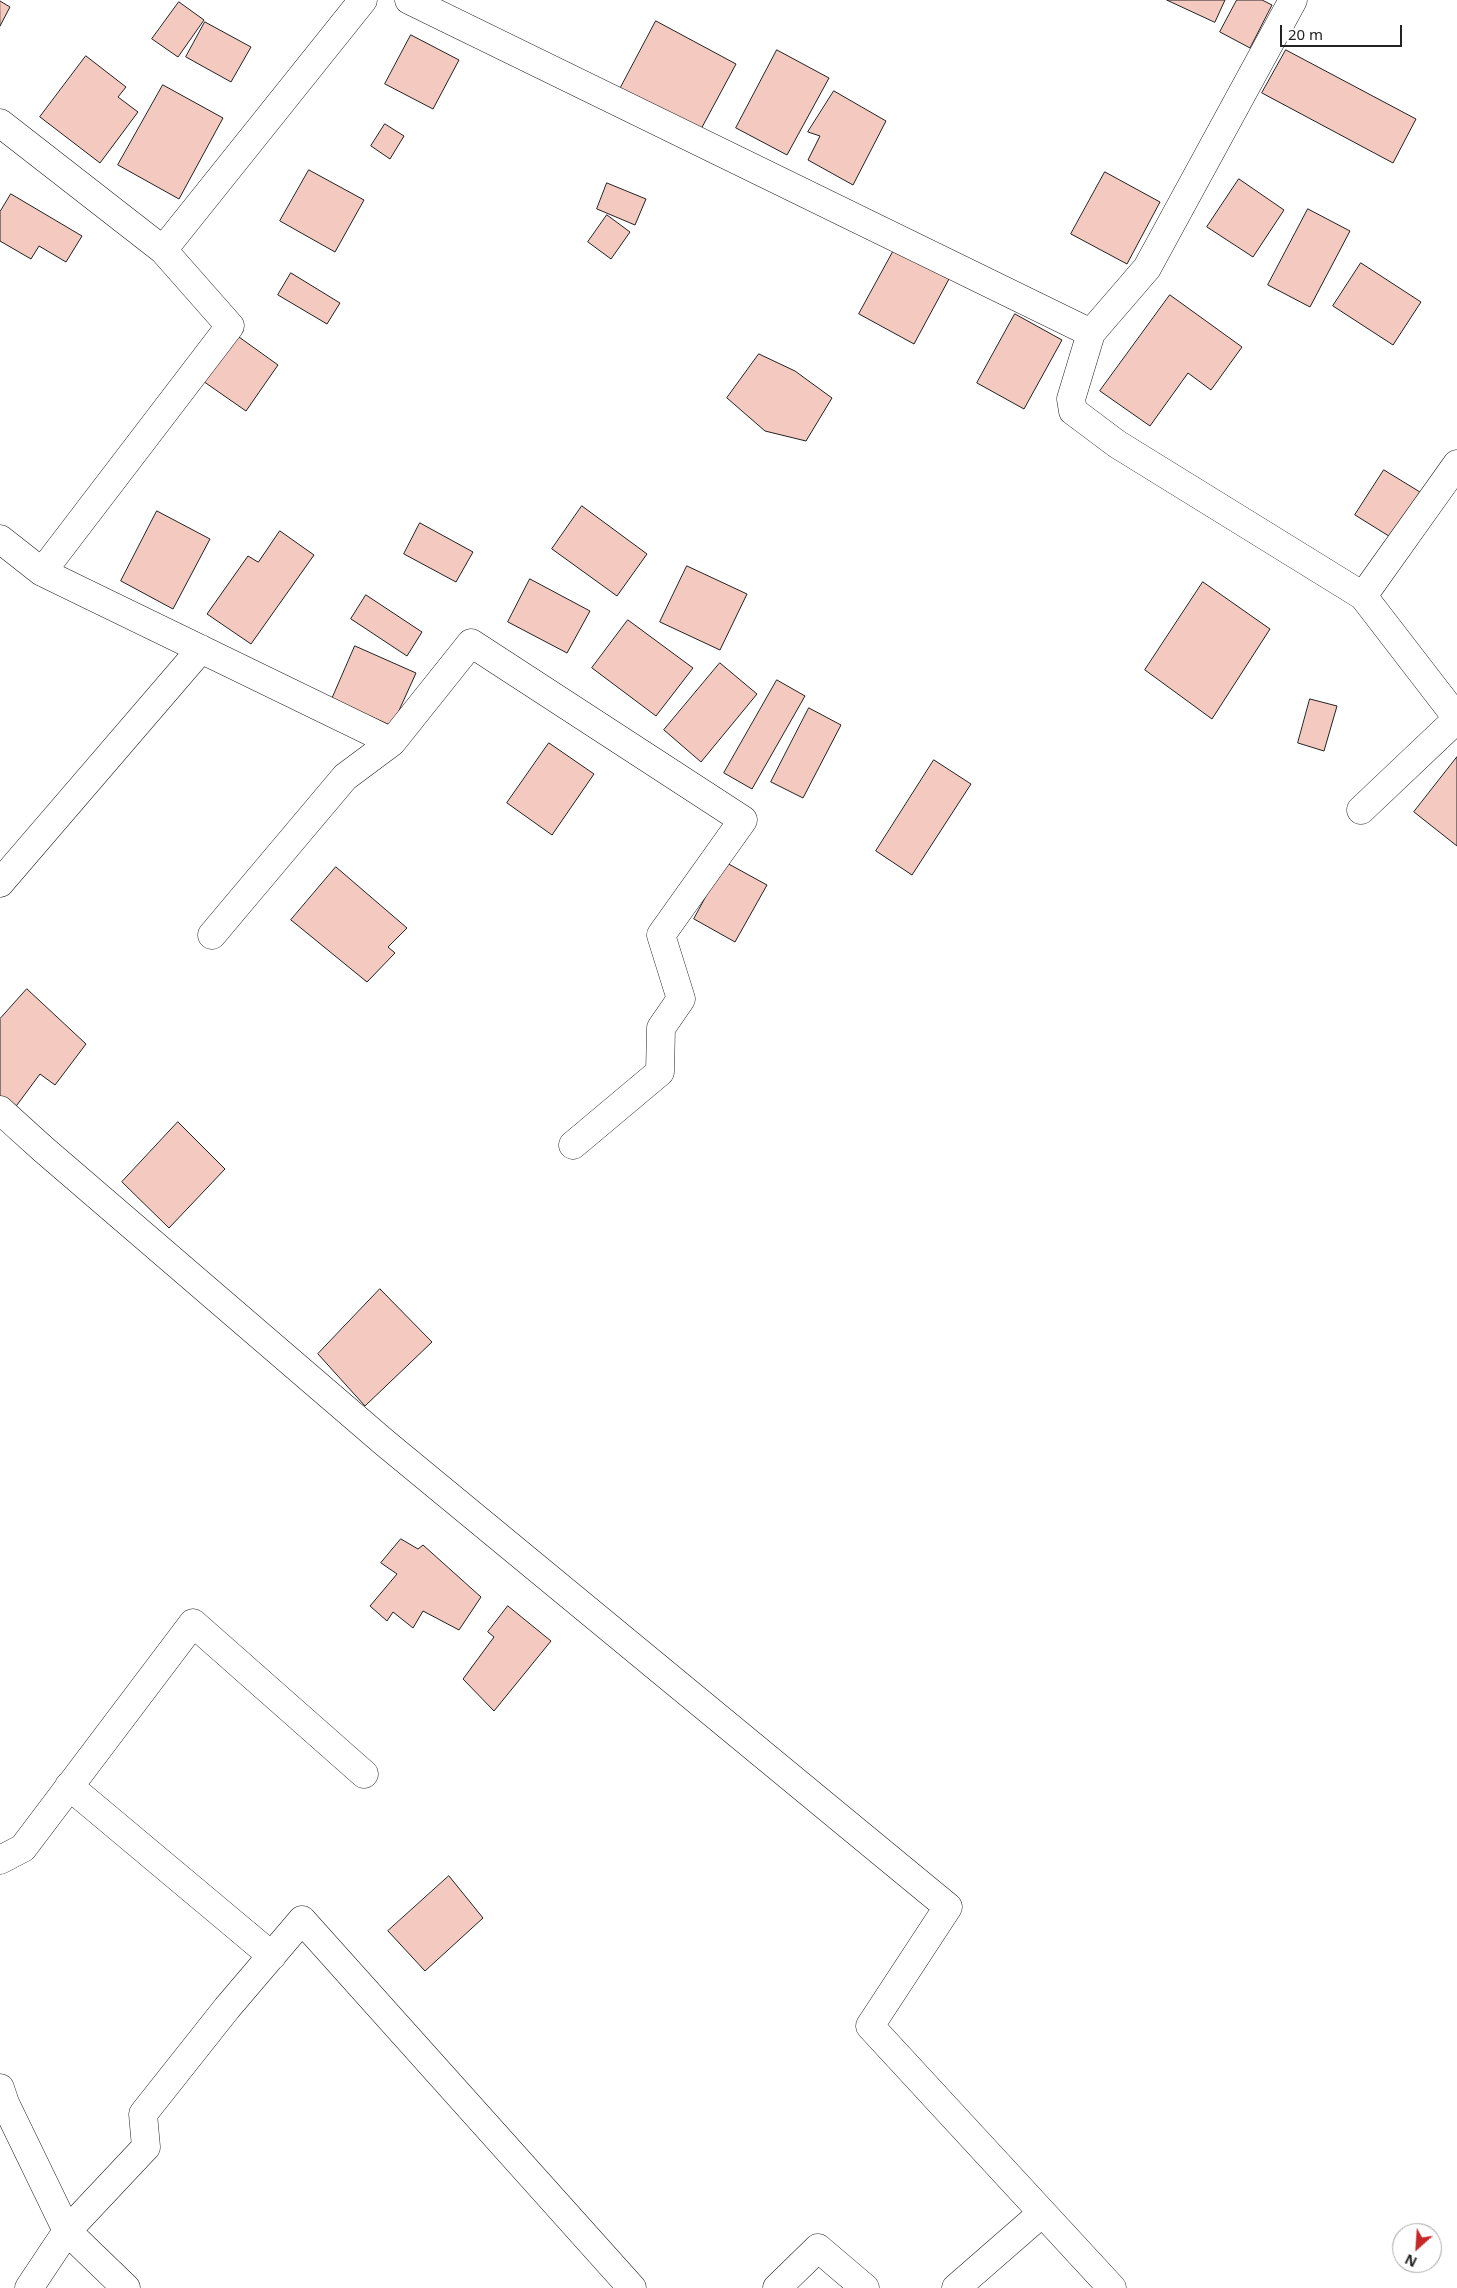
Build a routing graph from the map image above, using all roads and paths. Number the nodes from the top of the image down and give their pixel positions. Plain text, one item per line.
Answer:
1 (362, 0) edge
2 (409, 0) edge
3 (1293, 0) edge
4 (0, 123) edge
5 (163, 250) junction
6 (1092, 333) junction
7 (1457, 464) edge
8 (0, 539) edge
9 (42, 572) junction
10 (1364, 596) junction
11 (201, 649) junction
12 (1457, 718) edge
13 (392, 742) junction
14 (1361, 810) dead end
15 (0, 883) edge
16 (212, 935) dead end
17 (0, 1110) edge
18 (573, 1145) dead end
19 (364, 1774) dead end
20 (69, 1786) junction
21 (0, 1860) edge
22 (272, 1956) junction
23 (0, 2088) edge
24 (1042, 2212) junction
25 (67, 2231) junction
26 (29, 2288) edge
27 (126, 2288) edge
28 (632, 2288) edge
29 (777, 2288) edge
30 (865, 2288) edge
31 (956, 2288) edge
32 (1112, 2288) edge

1 - 5 street
2 - 6 street
3 - 6 street
4 - 5 street
5 - 9 street
6 - 10 street
7 - 10 street
8 - 9 street
9 - 11 street
10 - 12 street
11 - 13 street
11 - 15 street
12 - 14 street
13 - 16 street
13 - 18 street
17 - 24 street
19 - 20 street
20 - 21 street
20 - 22 street
22 - 25 street
22 - 28 street
23 - 25 street
24 - 31 street
24 - 32 street
25 - 26 street
25 - 27 street
29 - 30 street

